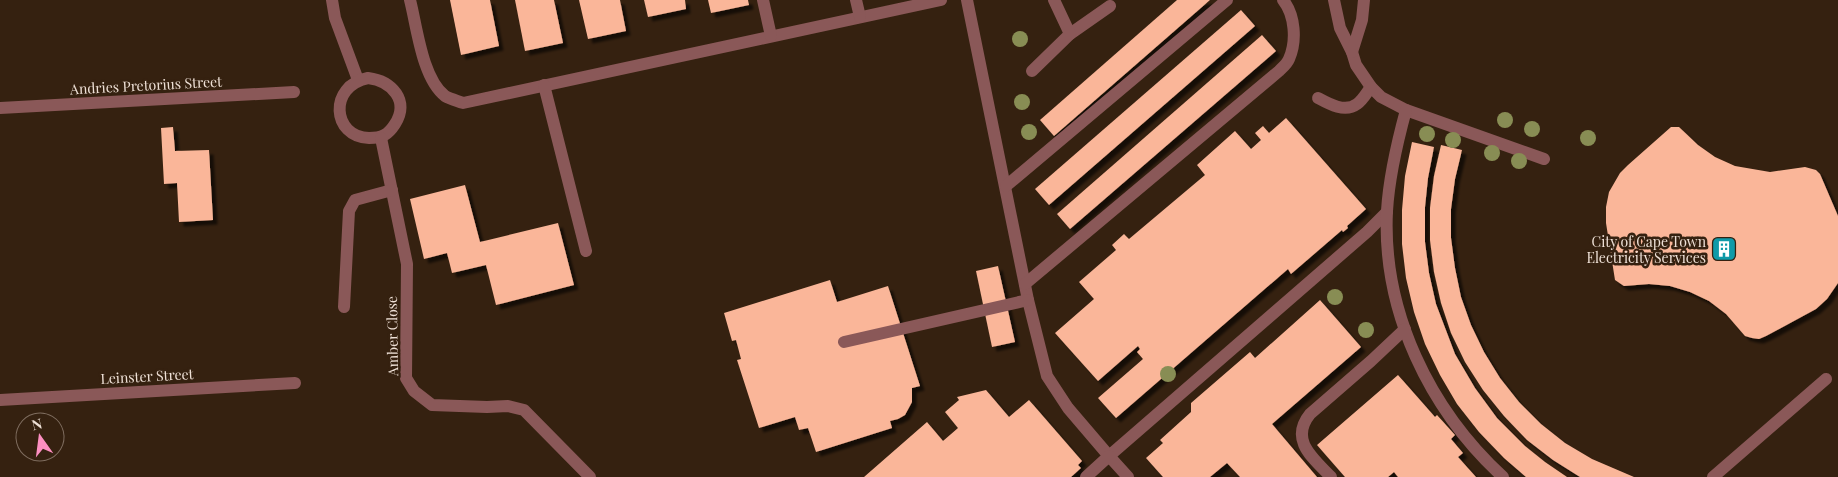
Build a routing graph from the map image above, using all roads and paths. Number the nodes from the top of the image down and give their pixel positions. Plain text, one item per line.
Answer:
1 (332, 0) edge
2 (410, 0) edge
3 (763, 0) edge
4 (856, 0) edge
5 (941, 0) edge
6 (967, 0) edge
7 (1054, 0) edge
8 (1227, 0) edge
9 (1283, 0) edge
10 (1334, 0) edge
11 (1364, 0) edge
12 (1110, 6) dead end
13 (860, 17) junction
14 (1070, 34) junction
15 (771, 36) junction
16 (1352, 52) junction
17 (1032, 71) dead end
18 (358, 80) junction
19 (544, 84) junction
20 (1371, 87) junction
21 (294, 92) dead end
22 (1318, 98) dead end
23 (0, 108) edge
24 (1406, 110) junction
25 (381, 138) junction
26 (1544, 159) dead end
27 (1006, 186) junction
28 (392, 190) junction
29 (1387, 212) junction
30 (586, 251) dead end
31 (1025, 284) junction
32 (1028, 300) junction
33 (344, 307) dead end
34 (1405, 329) junction
35 (844, 342) dead end
36 (1826, 379) dead end
37 (295, 383) dead end
38 (0, 400) edge
39 (1109, 456) junction
40 (590, 477) edge
41 (1086, 477) edge
42 (1128, 477) edge
43 (1331, 477) edge
44 (1503, 477) edge
45 (1713, 477) edge

1 - 18 street
2 - 19 street
3 - 15 street
4 - 13 street
5 - 13 street
6 - 27 street
7 - 14 street
8 - 27 street
9 - 31 street
10 - 16 street
11 - 16 street
12 - 14 street
13 - 15 street
14 - 17 street
15 - 19 street
16 - 20 street
18 - 25 street
18 - 25 street
19 - 30 street
20 - 22 street
20 - 24 street
21 - 23 street, Andries Pretorius Street
24 - 26 street
24 - 29 street
25 - 28 street, Amber Close
27 - 31 street
28 - 33 street
28 - 40 street, Amber Close
29 - 34 street
29 - 39 street
31 - 32 street
32 - 35 street
32 - 39 street
34 - 43 street
34 - 44 street
36 - 45 street
37 - 38 street, Leinster Street
39 - 41 street
39 - 42 street

